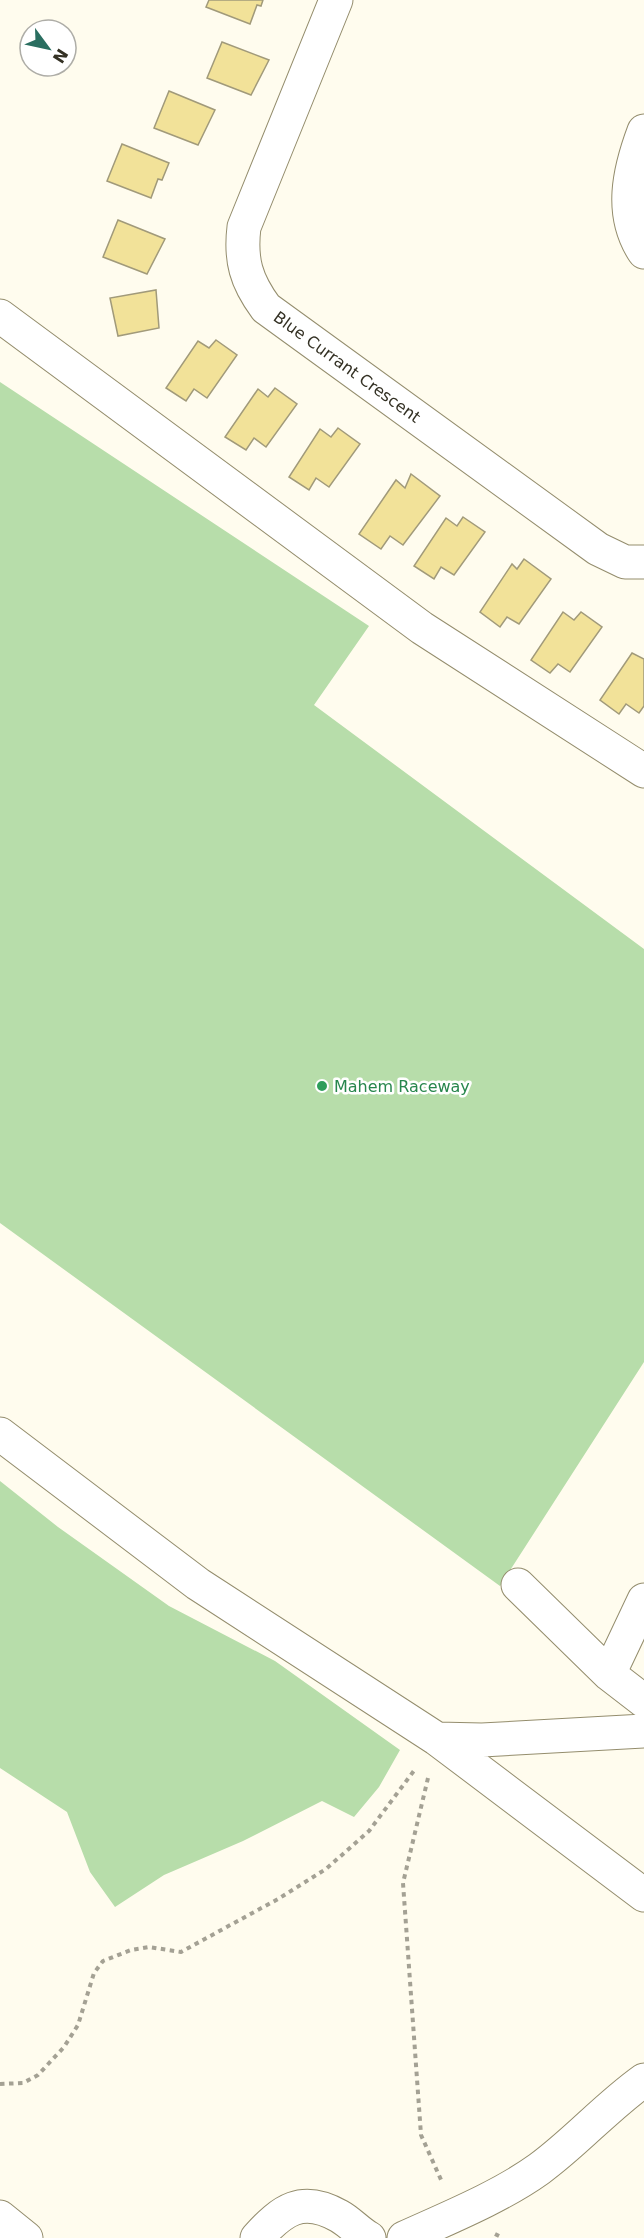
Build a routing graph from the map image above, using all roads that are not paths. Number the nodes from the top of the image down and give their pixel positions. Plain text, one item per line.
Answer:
1 (336, 0) edge
2 (644, 131) edge
3 (640, 245) edge
4 (0, 315) edge
5 (644, 562) edge
6 (644, 771) edge
7 (0, 1434) edge
8 (518, 1585) dead end
9 (644, 1600) edge
10 (609, 1674) junction
11 (644, 1701) edge
12 (644, 1731) edge
13 (437, 1739) junction
14 (644, 1895) edge
15 (644, 2080) edge
16 (0, 2217) edge
17 (26, 2238) edge
18 (257, 2238) edge
19 (369, 2238) edge
20 (404, 2238) edge

1 - 5 street, Blue Currant Crescent
2 - 3 street
4 - 6 street
7 - 13 street
8 - 10 street
9 - 10 street
10 - 11 street
12 - 13 street
13 - 14 street
15 - 20 street
16 - 17 street
18 - 19 street

